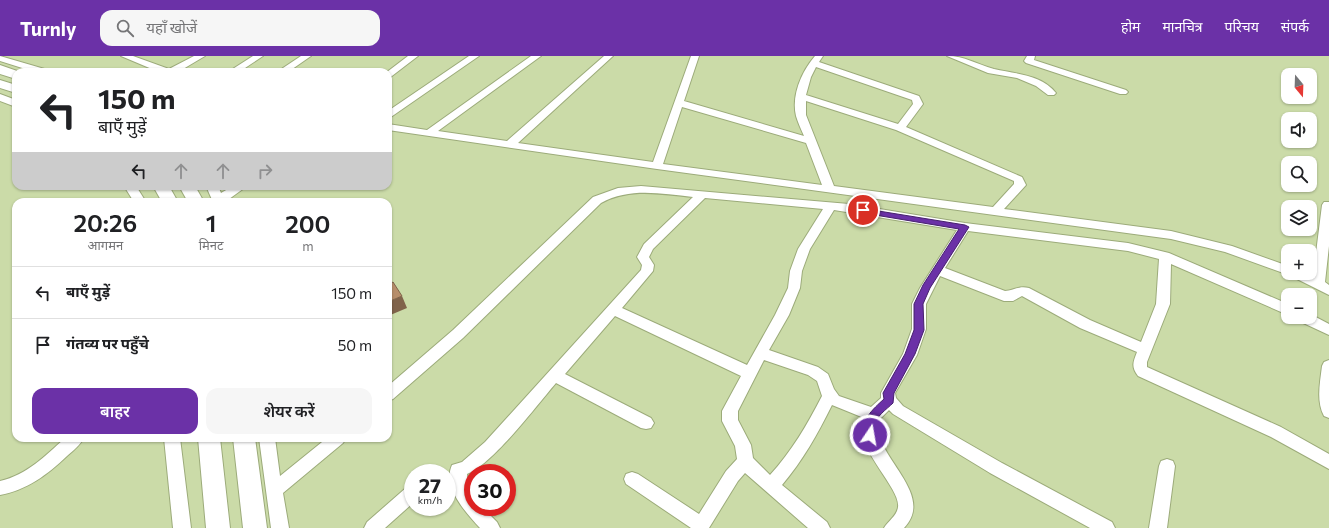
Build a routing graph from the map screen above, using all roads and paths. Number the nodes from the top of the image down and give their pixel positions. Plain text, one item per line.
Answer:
1 (125, 56) edge
2 (201, 56) edge
3 (259, 56) edge
4 (307, 56) edge
5 (414, 56) edge
6 (475, 56) edge
7 (537, 56) edge
8 (609, 56) edge
9 (696, 56) edge
10 (951, 56) edge
11 (1031, 56) edge
12 (0, 58) edge
13 (816, 59) edge
14 (32, 68) edge
15 (156, 68) edge
16 (178, 68) edge
17 (240, 68) edge
18 (288, 68) edge
19 (0, 69) edge
20 (392, 73) edge
21 (12, 74) edge
22 (0, 84) edge
23 (12, 88) edge
24 (1123, 92) dead end
25 (1051, 93) dead end
26 (801, 96) junction
27 (0, 97) edge
28 (12, 102) edge
29 (679, 102) junction
30 (392, 113) edge
31 (392, 128) edge
32 (900, 128) junction
33 (429, 133) junction
34 (810, 141) junction
35 (509, 145) junction
36 (657, 166) junction
37 (829, 189) junction
38 (235, 190) edge
39 (702, 195) junction
40 (223, 198) edge
41 (1328, 205) edge
42 (831, 206) junction
43 (996, 211) junction
44 (965, 227) junction
45 (1165, 256) junction
46 (1281, 268) edge
47 (938, 270) junction
48 (1308, 280) edge
49 (1324, 288) edge
50 (1281, 307) edge
51 (612, 309) junction
52 (1317, 324) edge
53 (1329, 330) edge
54 (1145, 349) junction
55 (761, 353) junction
56 (1329, 366) edge
57 (750, 373) junction
58 (554, 375) junction
59 (392, 392) edge
60 (829, 396) junction
61 (889, 400) junction
62 (1329, 412) edge
63 (874, 415) junction
64 (646, 423) dead end
65 (71, 442) edge
66 (172, 442) edge
67 (209, 442) edge
68 (244, 442) edge
69 (268, 442) edge
70 (333, 442) edge
71 (1328, 459) edge
72 (745, 462) junction
73 (1167, 466) dead end
74 (632, 479) dead end
75 (771, 486) junction
76 (0, 488) edge
77 (275, 490) junction
78 (404, 500) edge
79 (701, 527) edge
80 (182, 528) edge
81 (218, 528) edge
82 (255, 528) edge
83 (280, 528) edge
84 (373, 528) edge
85 (491, 528) edge
86 (821, 528) edge
87 (893, 528) edge
88 (1106, 528) edge
89 (1158, 528) edge

1 - 15 street
2 - 16 street
3 - 17 street
4 - 18 street
5 - 20 street
6 - 30 street
7 - 33 street
8 - 35 street
9 - 29 street
10 - 25 street
11 - 24 street
12 - 14 street
13 - 26 street
13 - 32 street
19 - 21 highway
22 - 23 highway
26 - 32 street
26 - 34 street
27 - 28 street
29 - 34 street
29 - 36 street
31 - 33 street
32 - 43 street
33 - 35 street
34 - 37 street
35 - 36 street
36 - 37 street
37 - 43 street
38 - 40 street
39 - 42 street
39 - 51 street
39 - 59 street
41 - 49 street
42 - 44 street
42 - 55 street
43 - 46 street
44 - 45 street
44 - 47 street
45 - 50 street
45 - 54 street
47 - 54 street
47 - 61 street
48 - 49 street
51 - 57 street
51 - 58 street
52 - 53 street
54 - 71 street
55 - 57 street
55 - 60 street
56 - 62 street
57 - 72 street
58 - 64 street
58 - 85 street
60 - 63 street
60 - 75 street
61 - 63 street
61 - 88 street
63 - 87 street
65 - 76 street
66 - 80 street
67 - 81 highway
68 - 82 highway
69 - 77 street
70 - 77 street
72 - 75 street
72 - 79 street
73 - 89 street
74 - 79 street
75 - 86 street
77 - 83 street
78 - 84 street

